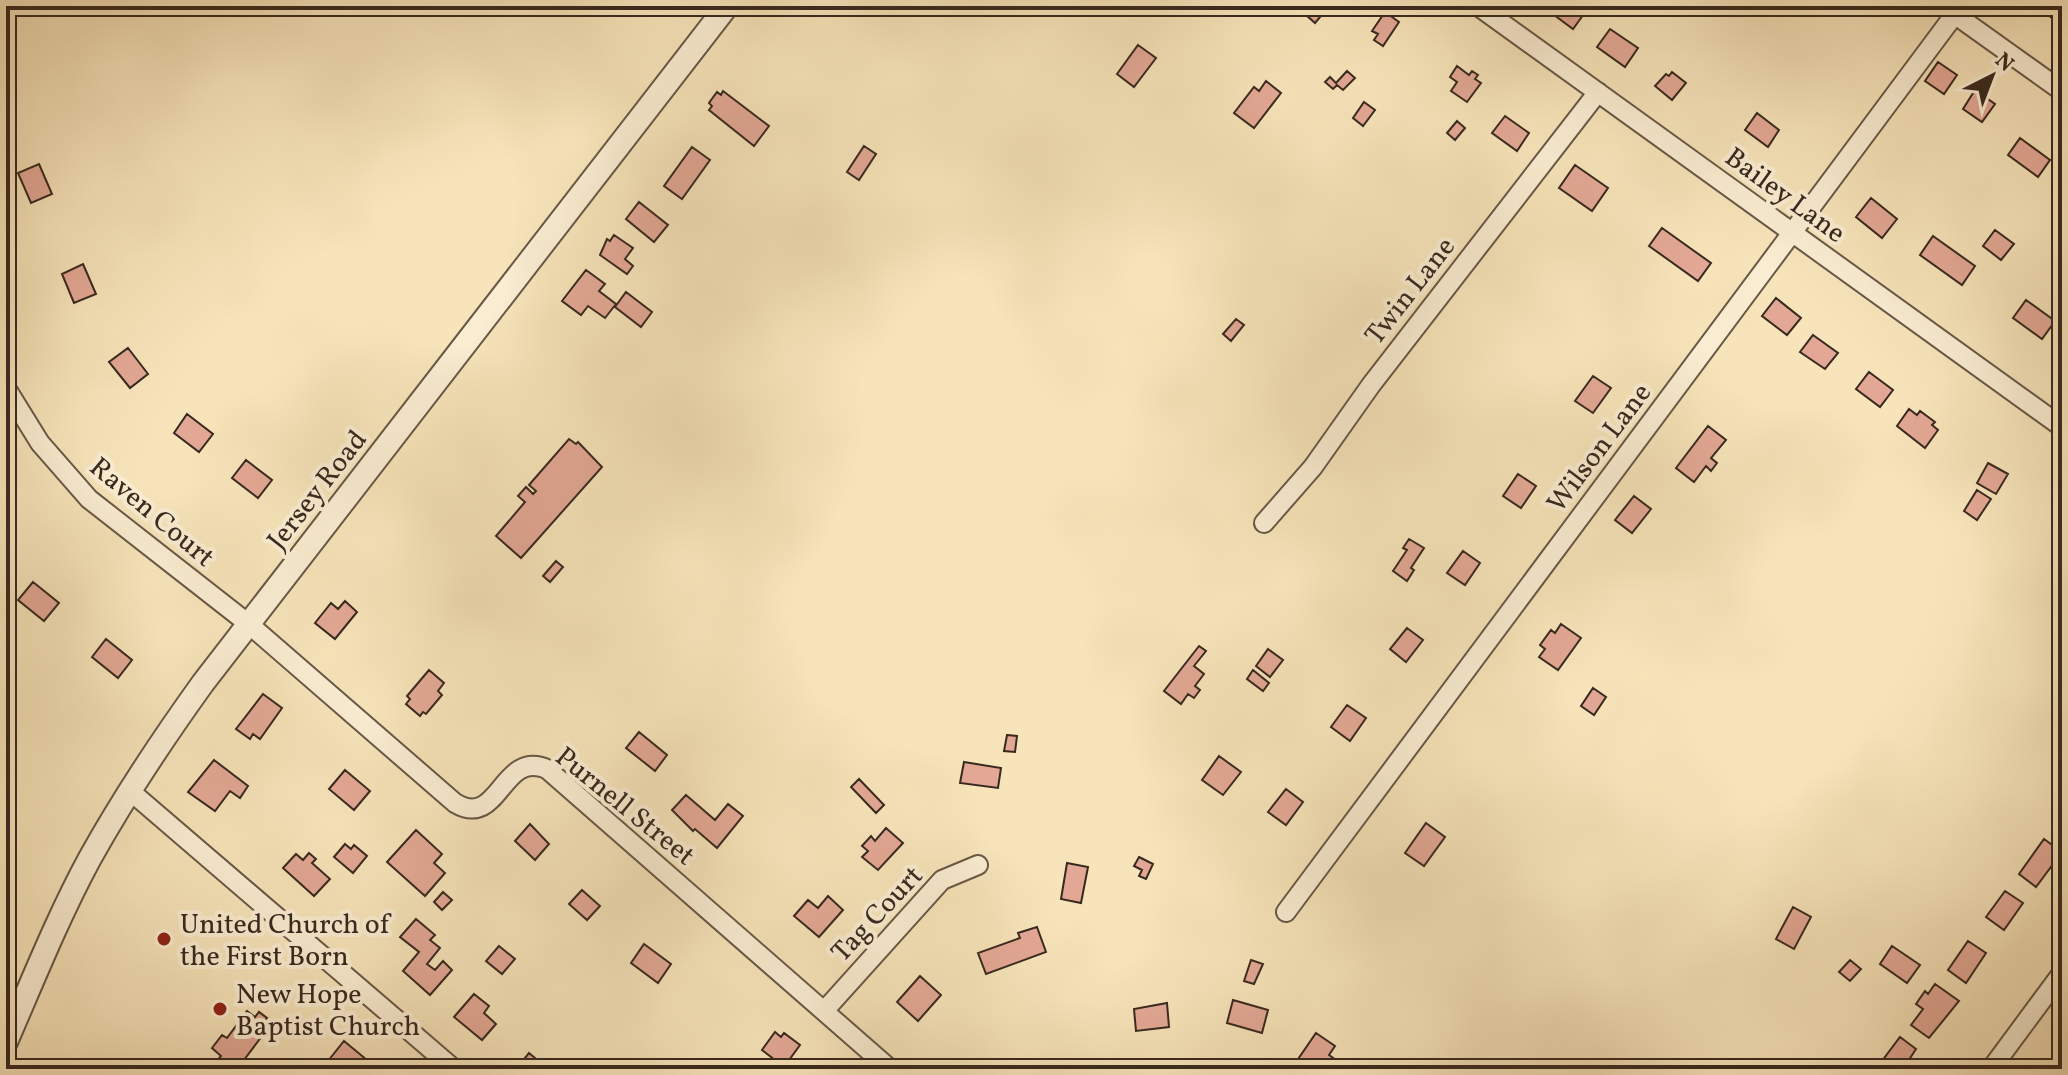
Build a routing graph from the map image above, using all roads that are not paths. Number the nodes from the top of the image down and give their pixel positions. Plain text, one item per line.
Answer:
1 (727, 6) edge
2 (1478, 6) edge
3 (1949, 10) edge
4 (2062, 91) edge
5 (1598, 92) junction
6 (1792, 233) junction
7 (6, 388) edge
8 (2062, 427) edge
9 (1264, 523) dead end
10 (250, 625) junction
11 (129, 790) junction
12 (978, 865) dead end
13 (1286, 912) dead end
14 (2062, 973) edge
15 (824, 1011) junction
16 (6, 1042) edge
17 (454, 1069) edge
18 (890, 1069) edge
19 (1991, 1069) edge

1 - 10 street, Jersey Road
2 - 5 street, Bailey Lane
3 - 4 street
3 - 6 street, Wilson Lane
5 - 6 street, Bailey Lane
5 - 9 street, Twin Lane
6 - 8 street, Bailey Lane
6 - 13 street, Wilson Lane
7 - 10 street, Raven Court
10 - 11 street, Jersey Road
10 - 15 street, Purnell Street
11 - 16 street, Jersey Road
11 - 17 street
12 - 15 street, Tag Court
14 - 19 street
15 - 18 street, Purnell Street

